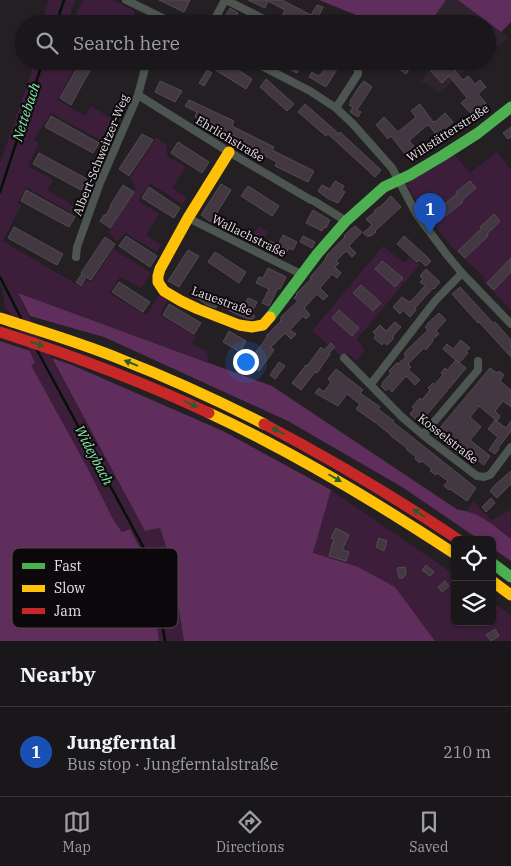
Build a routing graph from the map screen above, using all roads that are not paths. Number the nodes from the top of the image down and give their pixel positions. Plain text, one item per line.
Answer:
1 (126, 0) edge
2 (151, 15) edge
3 (217, 15) edge
4 (256, 15) edge
5 (145, 70) edge
6 (269, 70) edge
7 (358, 70) edge
8 (138, 95) junction
9 (511, 107) edge
10 (336, 108) junction
11 (230, 152) junction
12 (398, 180) junction
13 (188, 218) junction
14 (346, 221) junction
15 (76, 257) dead end
16 (462, 273) junction
17 (301, 274) junction
18 (0, 318) edge
19 (511, 324) edge
20 (4, 333) edge
21 (344, 358) dead end
22 (478, 361) dead end
23 (371, 384) junction
24 (422, 435) junction
25 (511, 447) edge
26 (453, 536) edge
27 (451, 551) edge
28 (496, 566) edge
29 (511, 577) edge
30 (493, 581) edge
31 (511, 594) edge

1 - 2 street
3 - 4 street
5 - 8 street, Albert-Schweitzer-Weg
6 - 10 street
7 - 10 street
8 - 11 street, Ehrlichstraße
8 - 15 street, Albert-Schweitzer-Weg
9 - 12 main road, Willstätterstraße
10 - 12 street
11 - 13 main road, Lauestraße
11 - 14 street, Ehrlichstraße
12 - 14 main road, Lauestraße
12 - 16 street
13 - 17 street, Wallachstraße
13 - 17 main road, Lauestraße
14 - 17 main road, Lauestraße
16 - 19 street
16 - 23 street
26 -> 18 main road
20 -> 27 main road
21 - 23 street, Kosselstraße
22 - 24 street
23 - 24 street, Kosselstraße
24 - 25 street, Kosselstraße
28 - 29 main road
30 - 31 main road

